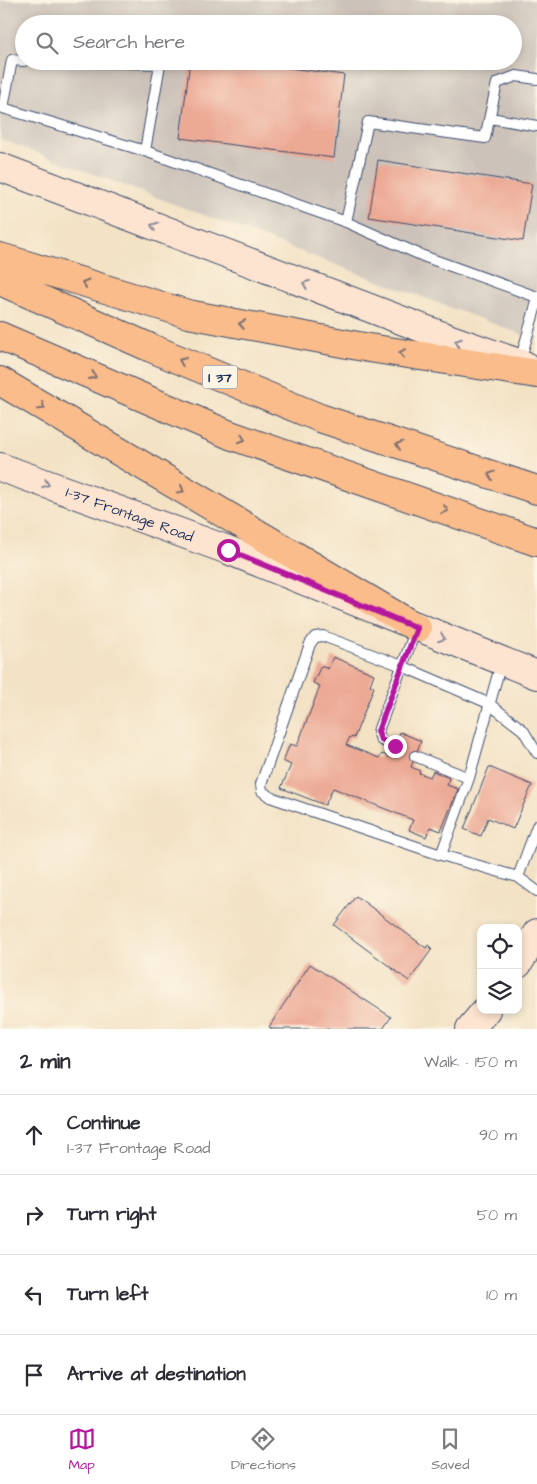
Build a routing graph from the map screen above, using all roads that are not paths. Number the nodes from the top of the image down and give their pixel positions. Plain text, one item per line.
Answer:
1 (15, 60) edge
2 (159, 70) edge
3 (537, 79) edge
4 (490, 118) junction
5 (537, 126) edge
6 (144, 151) junction
7 (0, 167) edge
8 (346, 222) junction
9 (0, 257) edge
10 (0, 281) edge
11 (537, 296) edge
12 (537, 302) edge
13 (0, 336) edge
14 (531, 369) edge
15 (0, 381) edge
16 (0, 467) edge
17 (537, 490) edge
18 (537, 542) edge
19 (417, 628) junction
20 (502, 661) junction
21 (402, 666) junction
22 (537, 675) edge
23 (488, 703) junction
24 (395, 746) dead end
25 (537, 753) edge
26 (415, 756) dead end
27 (468, 778) junction
28 (537, 826) edge
29 (441, 855) junction
30 (518, 877) junction
31 (537, 891) edge
32 (537, 932) edge
33 (537, 956) edge
34 (522, 957) edge
35 (522, 971) edge
36 (483, 1014) edge
37 (470, 1029) edge

1 - 6 lane
2 - 6 lane
3 - 4 lane
4 - 5 lane
4 - 8 lane
6 - 8 lane
14 -> 7 main road
8 - 11 lane
14 -> 9 highway
17 -> 10 highway, I 37
12 - 14 lane
13 -> 18 highway
15 -> 19 highway
16 -> 19 main road, I-37 Frontage Road
19 -> 20 main road, I-37 Frontage Road
19 - 21 lane
20 - 22 main road, I-37 Frontage Road
20 - 23 lane
21 - 23 lane
21 - 24 lane
21 - 29 lane
23 - 25 lane
23 - 27 lane
26 - 27 lane
27 - 29 lane
28 - 30 lane
29 - 30 lane
30 - 31 lane
32 - 34 main road
33 - 35 main road
36 - 37 main road

